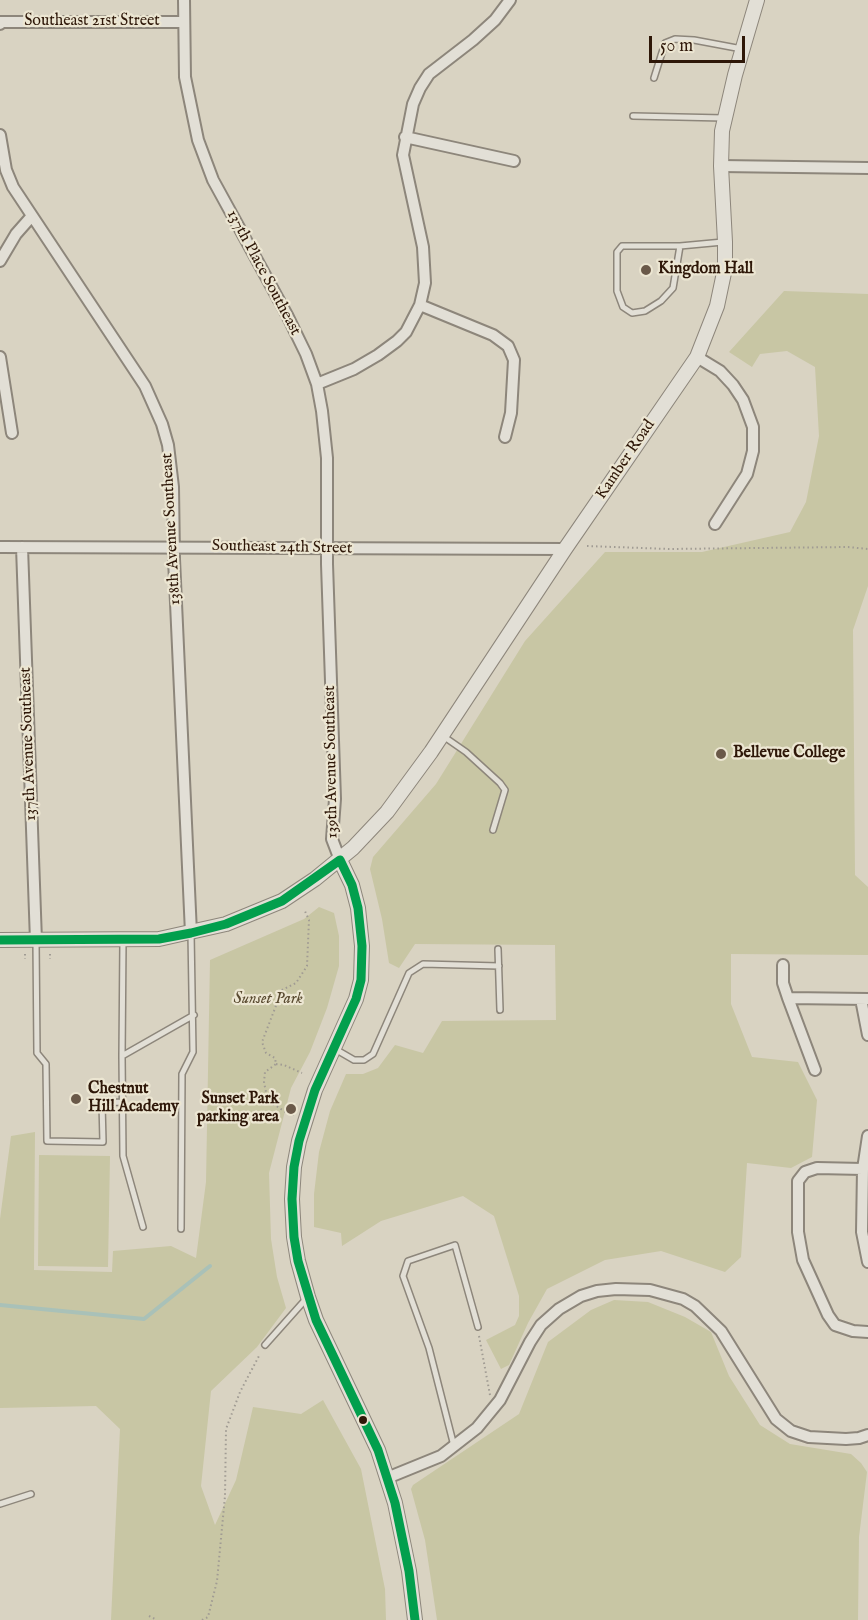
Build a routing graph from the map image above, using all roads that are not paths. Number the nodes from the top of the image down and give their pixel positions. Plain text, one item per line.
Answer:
1 (184, 0) edge
2 (510, 0) edge
3 (757, 0) edge
4 (184, 22) junction
5 (0, 23) edge
6 (742, 49) junction
7 (654, 78) dead end
8 (633, 116) dead end
9 (725, 118) junction
10 (0, 135) edge
11 (405, 137) junction
12 (514, 161) dead end
13 (721, 166) junction
14 (868, 168) edge
15 (31, 217) junction
16 (725, 242) junction
17 (680, 246) junction
18 (0, 261) edge
19 (420, 305) junction
20 (0, 357) edge
21 (697, 357) junction
22 (317, 384) junction
23 (12, 433) dead end
24 (505, 437) dead end
25 (715, 524) dead end
26 (174, 546) junction
27 (0, 547) edge
28 (22, 547) junction
29 (327, 549) junction
30 (565, 549) junction
31 (442, 735) junction
32 (493, 830) dead end
33 (340, 860) junction
34 (191, 933) junction
35 (0, 940) edge
36 (123, 940) junction
37 (36, 941) junction
38 (498, 949) dead end
39 (783, 965) dead end
40 (499, 966) junction
41 (788, 998) junction
42 (865, 999) edge
43 (500, 1010) dead end
44 (194, 1014) junction
45 (868, 1035) edge
46 (335, 1048) junction
47 (122, 1056) junction
48 (815, 1070) dead end
49 (122, 1102) junction
50 (868, 1136) edge
51 (863, 1169) junction
52 (142, 1227) dead end
53 (181, 1229) dead end
54 (868, 1262) edge
55 (308, 1298) junction
56 (478, 1327) road end
57 (868, 1332) edge
58 (265, 1345) road end
59 (868, 1435) edge
60 (454, 1447) junction
61 (387, 1478) junction
62 (31, 1494) dead end
63 (0, 1504) edge
64 (415, 1620) edge

1 - 4 street, 137th Place Southeast
2 - 11 street
3 - 6 street, Kamber Road
4 - 5 street, Southeast 21st Street
4 - 22 street, 137th Place Southeast
6 - 7 lane
6 - 9 street, Kamber Road
8 - 9 lane
9 - 13 street, Kamber Road
10 - 15 street, 138th Avenue Southeast
11 - 12 street
11 - 19 street
13 - 14 street
13 - 16 street, Kamber Road
15 - 18 street
15 - 26 street, 138th Avenue Southeast
16 - 17 lane
16 - 21 street, Kamber Road
17 - 17 lane
19 - 22 street
19 - 24 street
20 - 23 street
21 - 25 street
21 - 30 street, Kamber Road
22 - 29 street, 137th Place Southeast
26 - 28 street, Southeast 24th Street
26 - 29 street, Southeast 24th Street
26 - 34 street, 138th Avenue Southeast
27 - 28 street, Southeast 24th Street
28 - 37 street, 137th Avenue Southeast
29 - 30 street, Southeast 24th Street
29 - 33 street, 139th Avenue Southeast
30 - 31 street, Kamber Road
31 - 32 lane
31 - 33 street, Kamber Road
33 - 34 street, Kamber Road
33 - 46 street, 139th Avenue Southeast
34 - 36 street, Kamber Road
34 - 44 lane
35 - 37 street, Kamber Road
36 - 37 street, Kamber Road
36 - 47 lane
37 - 49 lane
38 - 40 lane
39 - 41 street
40 - 43 lane
40 - 46 lane
41 - 42 street
41 - 48 street
42 - 45 street
44 - 47 lane
44 - 53 lane
46 - 55 street, 139th Avenue Southeast
47 - 49 lane
49 - 52 lane
50 - 51 street
51 - 54 street
51 - 57 street
55 - 58 lane
55 - 61 street, 139th Avenue Southeast
56 - 60 lane
59 - 60 street
60 - 61 street
61 - 64 street, 139th Avenue Southeast
62 - 63 lane

